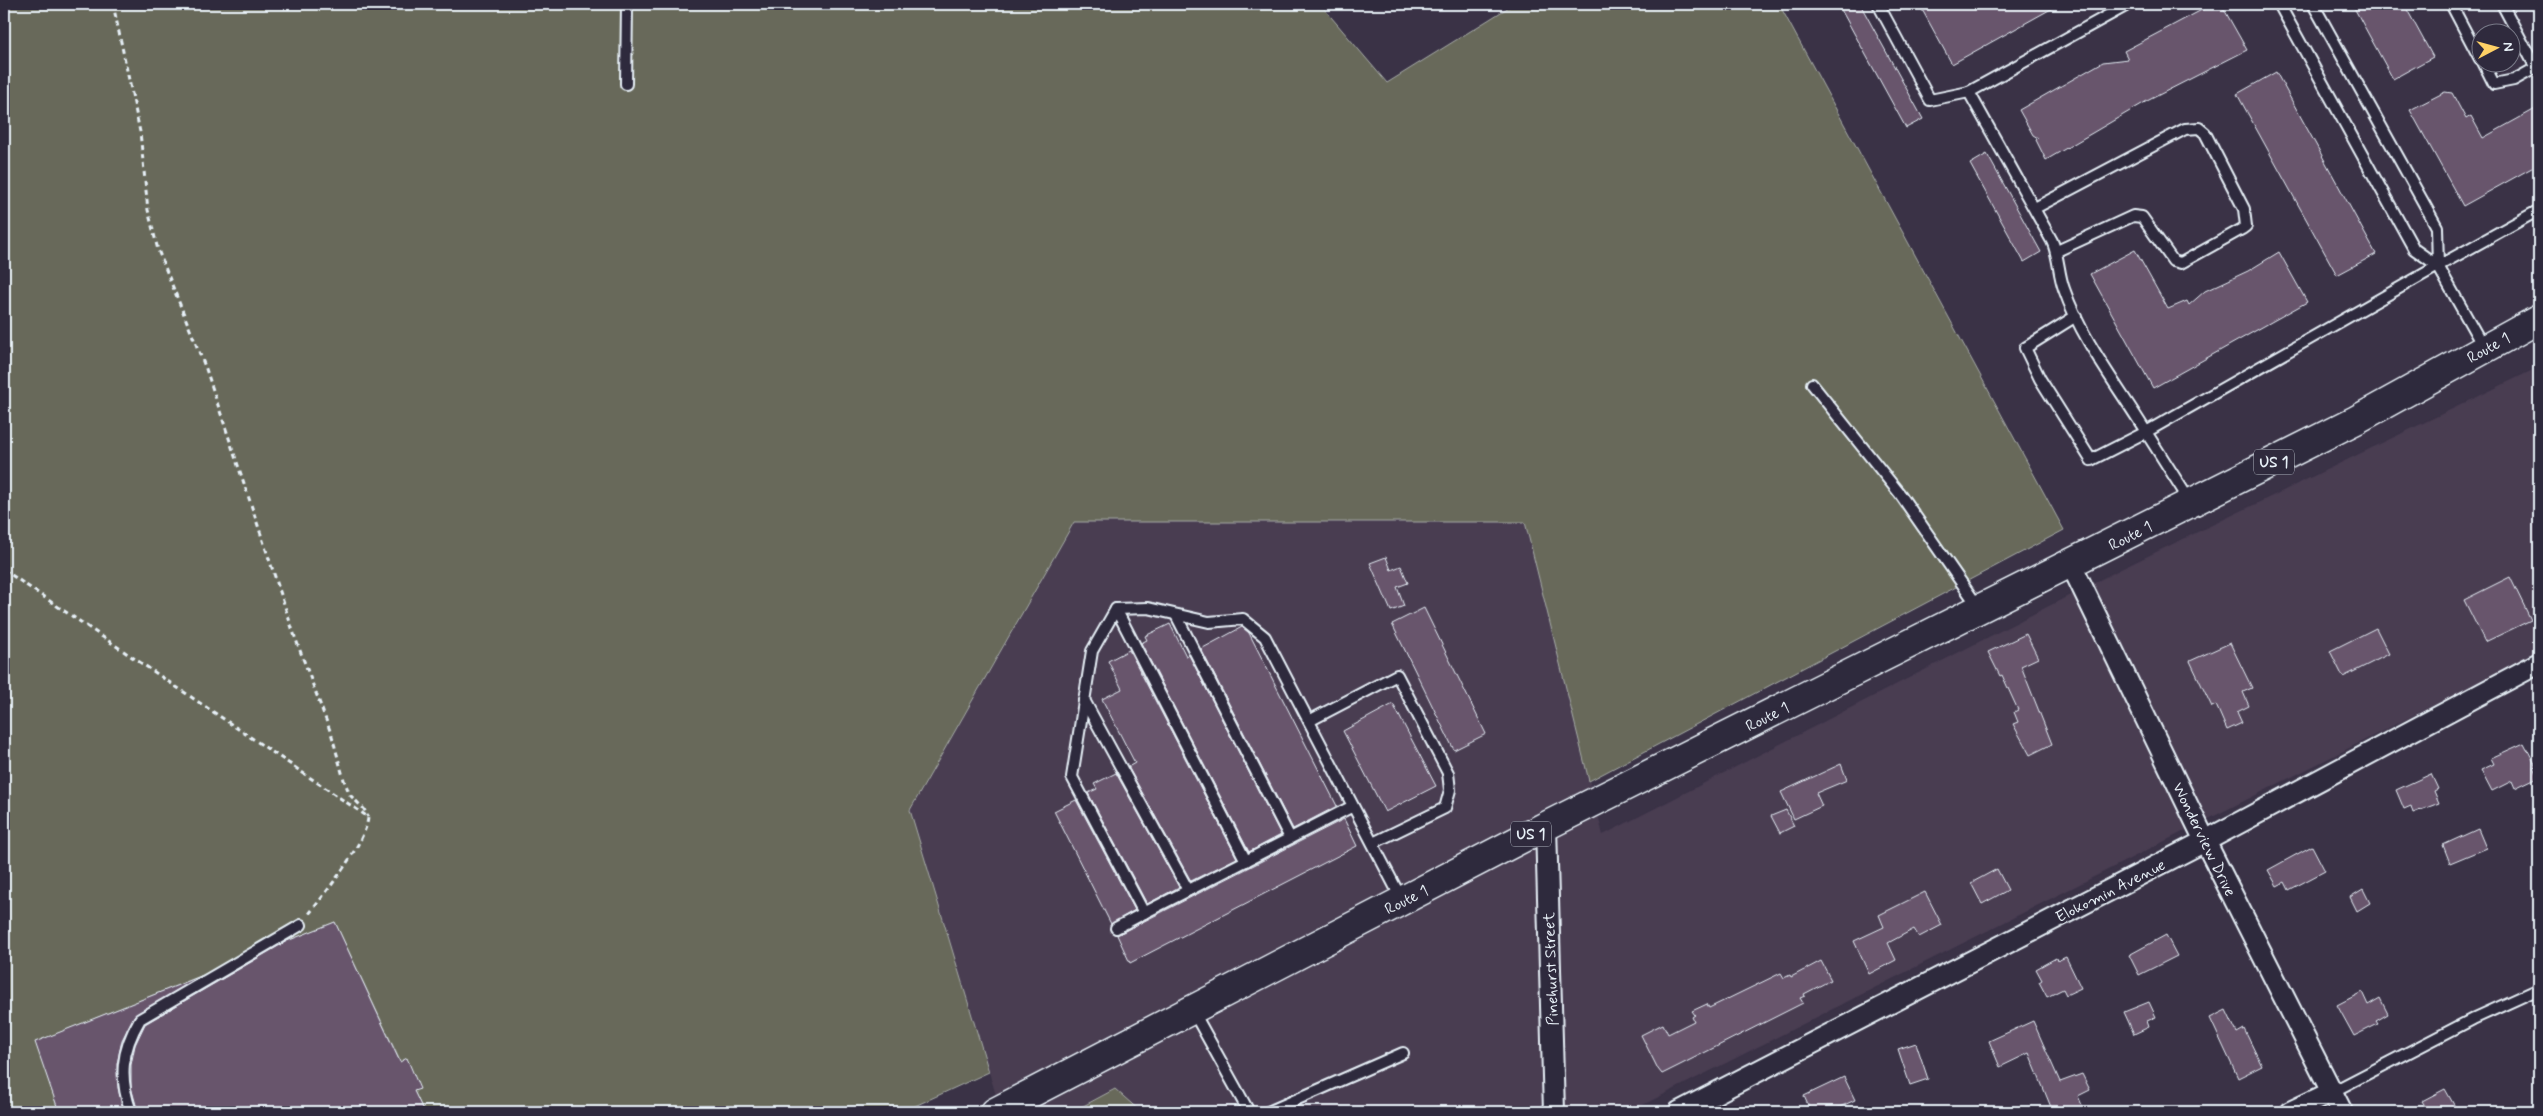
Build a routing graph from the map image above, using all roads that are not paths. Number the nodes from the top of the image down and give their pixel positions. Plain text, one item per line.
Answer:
1 (627, 4) edge
2 (1878, 4) edge
3 (2129, 4) edge
4 (2279, 4) edge
5 (2313, 4) edge
6 (2450, 4) edge
7 (2502, 4) edge
8 (2470, 41) edge
9 (2537, 67) edge
10 (2487, 72) edge
11 (626, 84) dead end
12 (1969, 92) junction
13 (2035, 208) junction
14 (2539, 210) edge
15 (2057, 251) junction
16 (2438, 266) junction
17 (2076, 316) junction
18 (2539, 319) edge
19 (2484, 349) junction
20 (1812, 384) dead end
21 (2146, 432) junction
22 (2192, 504) junction
23 (2071, 564) junction
24 (1116, 608) junction
25 (1980, 609) junction
26 (1176, 615) junction
27 (2539, 663) edge
28 (1084, 700) junction
29 (1309, 721) junction
30 (1353, 806) junction
31 (1546, 826) junction
32 (1290, 838) junction
33 (2205, 841) junction
34 (1372, 843) junction
35 (1246, 861) junction
36 (1188, 890) junction
37 (1402, 901) junction
38 (1144, 913) junction
39 (301, 925) road end
40 (1116, 928) dead end
41 (2539, 989) edge
42 (1192, 1010) junction
43 (1403, 1053) dead end
44 (2332, 1092) junction
45 (131, 1112) edge
46 (995, 1112) edge
47 (1249, 1112) edge
48 (1268, 1112) edge
49 (1554, 1112) edge
50 (1679, 1112) edge
51 (2290, 1112) edge
52 (2342, 1112) edge

1 - 11 lane
2 - 12 lane
3 - 12 lane
4 - 16 lane
5 - 16 lane
6 - 8 lane
7 - 9 lane
9 - 10 lane
12 - 13 lane
13 - 15 lane
13 - 15 lane
14 - 16 lane
15 - 17 lane
16 - 19 lane
16 - 21 lane
17 - 21 lane
17 - 21 lane
18 - 19 main road, Route 1 / US 1
19 - 22 main road, Route 1 / US 1
20 - 25 lane
21 - 22 lane
22 - 23 main road, Route 1 / US 1
23 - 25 main road, Route 1 / US 1
23 - 33 street, Wonderview Drive
24 - 26 lane
24 - 28 lane
24 - 35 lane
25 - 31 main road, Route 1 / US 1
26 - 29 lane
26 - 32 lane
27 - 33 street, Elokomin Avenue
28 - 36 lane
28 - 38 lane
29 - 30 lane
29 - 34 lane
30 - 32 lane
30 - 34 lane
31 - 37 main road, Route 1 / US 1
31 - 49 street, Pinehurst Street
32 - 35 lane
33 - 44 street, Wonderview Drive
33 - 50 street, Elokomin Avenue
34 - 37 lane
35 - 36 lane
36 - 38 lane
37 - 42 main road, Route 1 / US 1
38 - 40 lane
39 - 45 lane
41 - 44 lane
42 - 46 main road, Route 1 / US 1
42 - 47 lane
43 - 48 lane
44 - 51 street
44 - 52 street, Wonderview Drive

